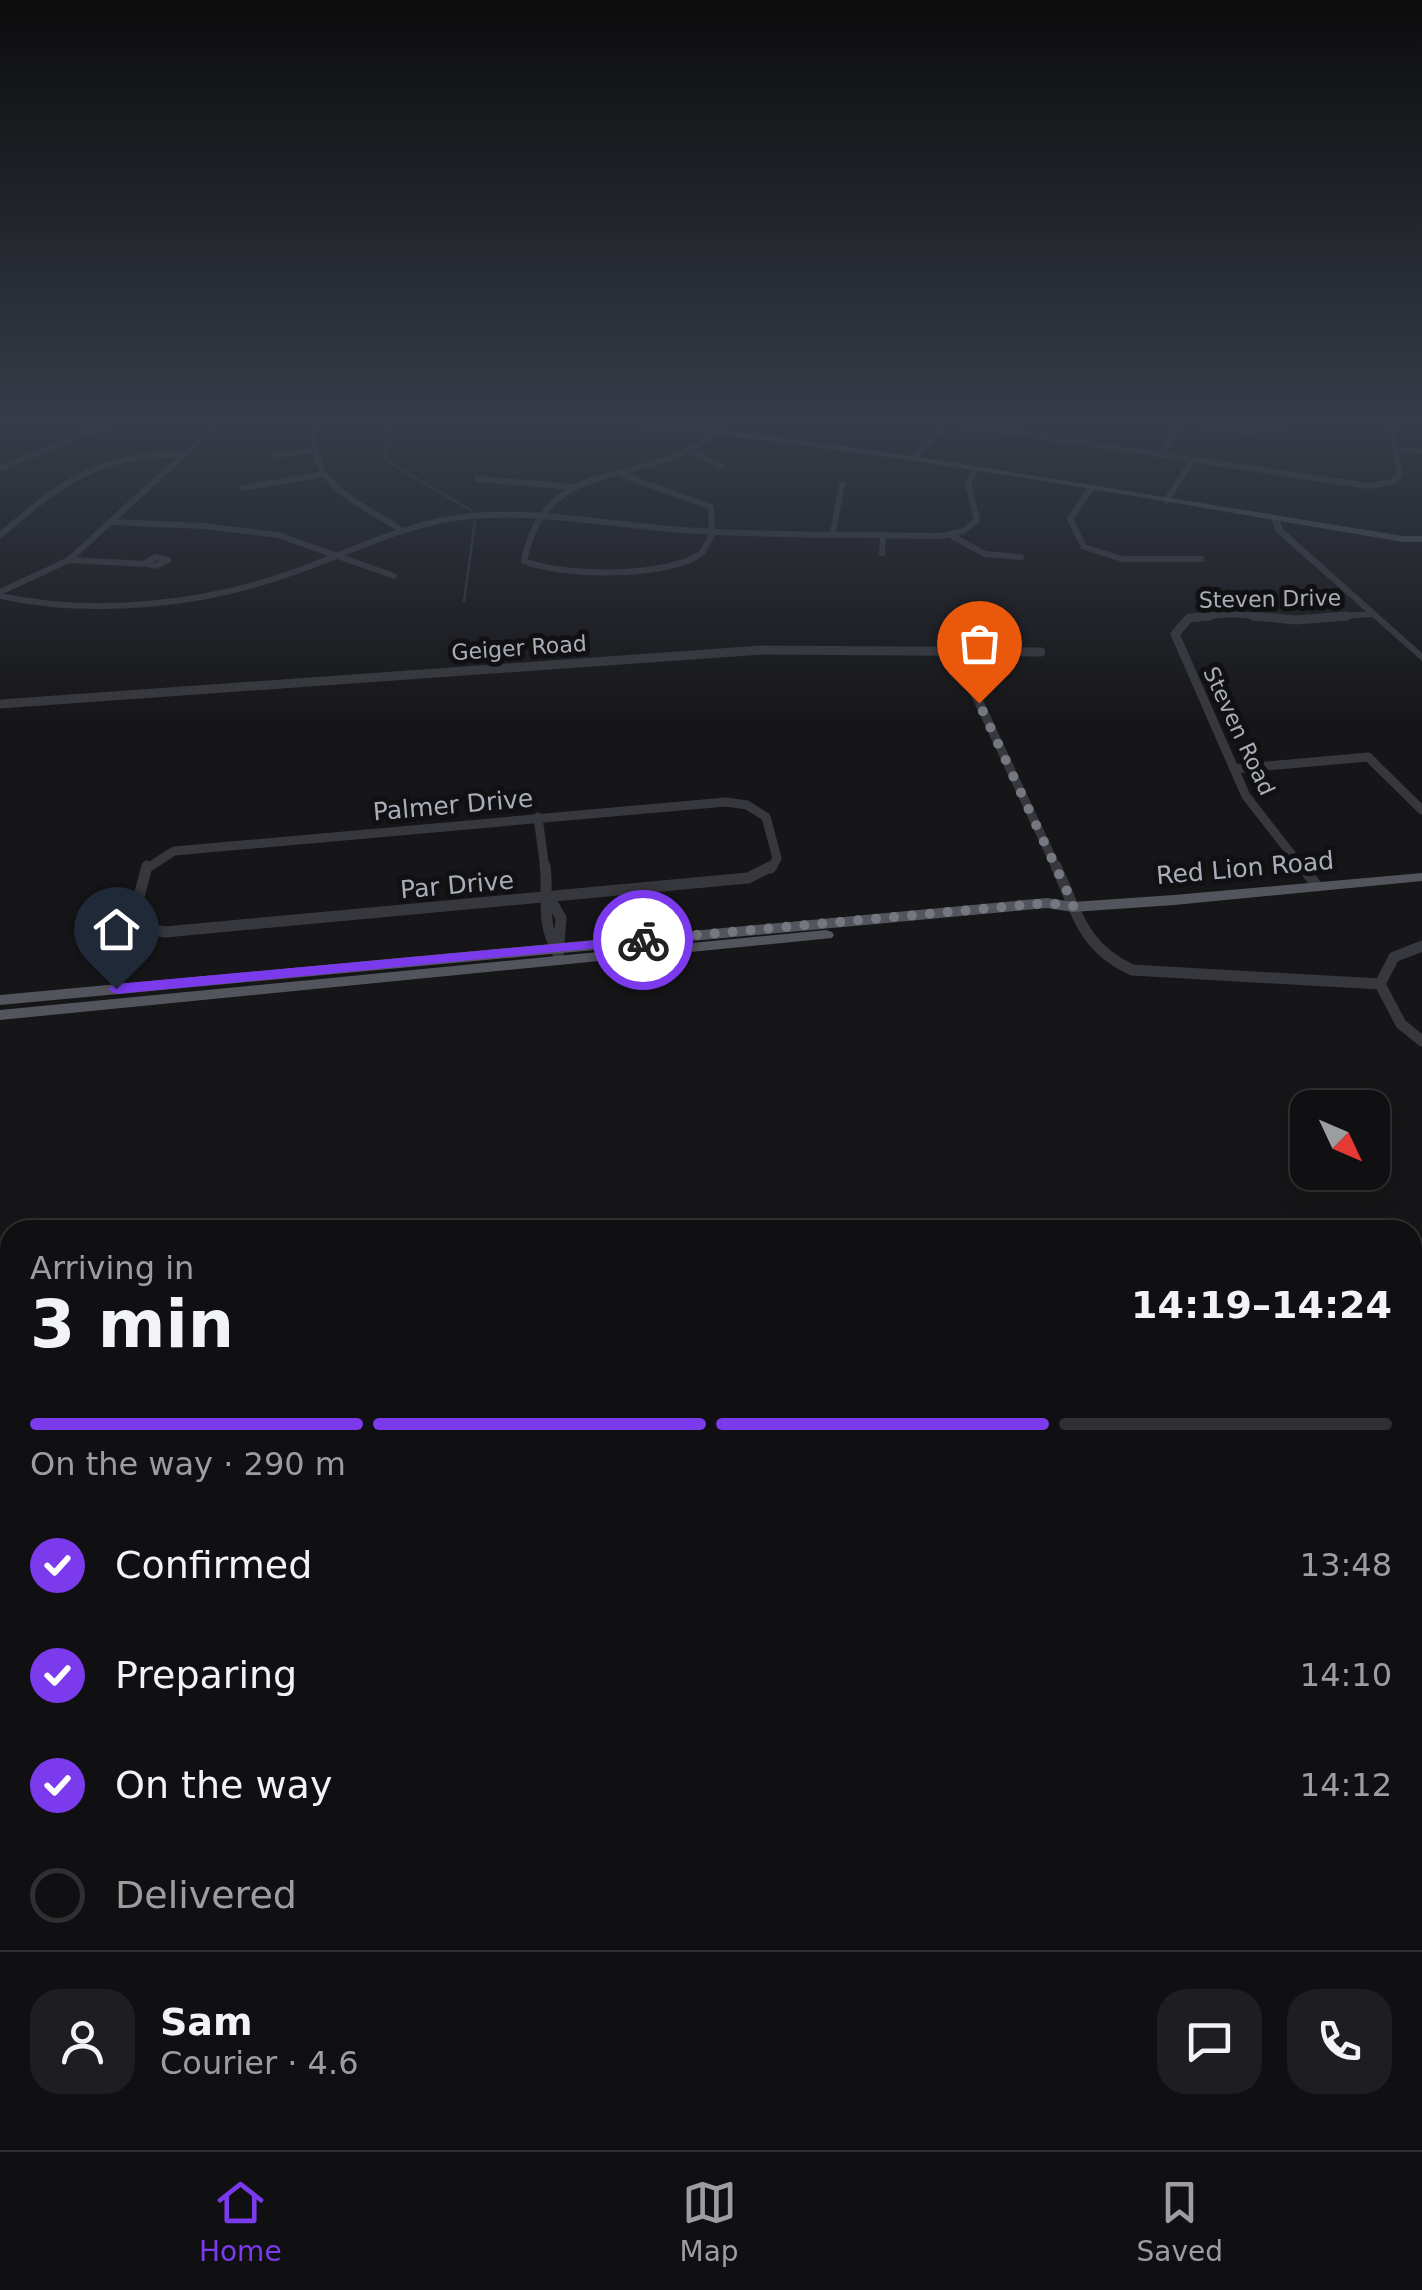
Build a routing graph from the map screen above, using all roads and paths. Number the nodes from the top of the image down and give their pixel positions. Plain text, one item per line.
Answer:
1 (109, 524) edge
2 (155, 524) edge
3 (393, 524) edge
4 (421, 524) edge
5 (539, 524) edge
6 (632, 524) edge
7 (712, 524) edge
8 (835, 524) edge
9 (971, 524) edge
10 (1072, 524) edge
11 (1277, 524) edge
12 (1314, 524) edge
13 (398, 528) junction
14 (713, 531) junction
15 (833, 533) junction
16 (950, 534) junction
17 (883, 535) junction
18 (1422, 541) edge
19 (882, 553) dead end
20 (338, 554) junction
21 (1021, 557) dead end
22 (1201, 559) dead end
23 (70, 560) junction
24 (146, 564) dead end
25 (394, 576) dead end
26 (0, 594) edge
27 (1372, 614) junction
28 (1175, 634) joint
29 (1042, 652) dead end
30 (956, 653) junction
31 (1422, 658) edge
32 (0, 704) edge
33 (1234, 769) junction
34 (1422, 810) edge
35 (538, 818) junction
36 (770, 870) joint
37 (1422, 876) edge
38 (1317, 886) junction
39 (549, 897) junction
40 (1074, 906) junction
41 (145, 928) joint
42 (1422, 946) edge
43 (558, 956) junction
44 (1380, 984) junction
45 (0, 1000) edge
46 (0, 1016) edge
47 (1422, 1041) edge

1 - 23 street
2 - 20 street
3 - 13 street
4 - 13 street
5 - 14 street
6 - 14 street
7 - 14 street
8 - 15 street
9 - 16 street
10 - 22 street
11 - 27 street
12 - 18 main road
13 - 20 street
14 - 15 street
15 - 17 street
16 - 17 street
16 - 21 street
17 - 19 street
20 - 25 street
20 - 26 street
23 - 24 street
23 - 26 street
27 - 28 street, Steven Drive
27 - 31 street
28 - 33 street, Steven Road
29 - 30 street, Geiger Road
30 - 32 street, Geiger Road
30 - 40 street
33 - 34 street
33 - 38 street, Steven Road
35 - 36 street, Palmer Drive
35 - 39 street
35 - 41 street, Palmer Drive
36 - 39 street, Par Drive
37 - 38 main road, Red Lion Road
38 - 40 main road, Red Lion Road
39 - 41 street, Par Drive
39 - 43 street
40 - 43 main road, Red Lion Road
40 - 44 street
42 - 44 street
43 - 45 main road, Red Lion Road
43 - 46 main road, Red Lion Road
44 - 47 street

